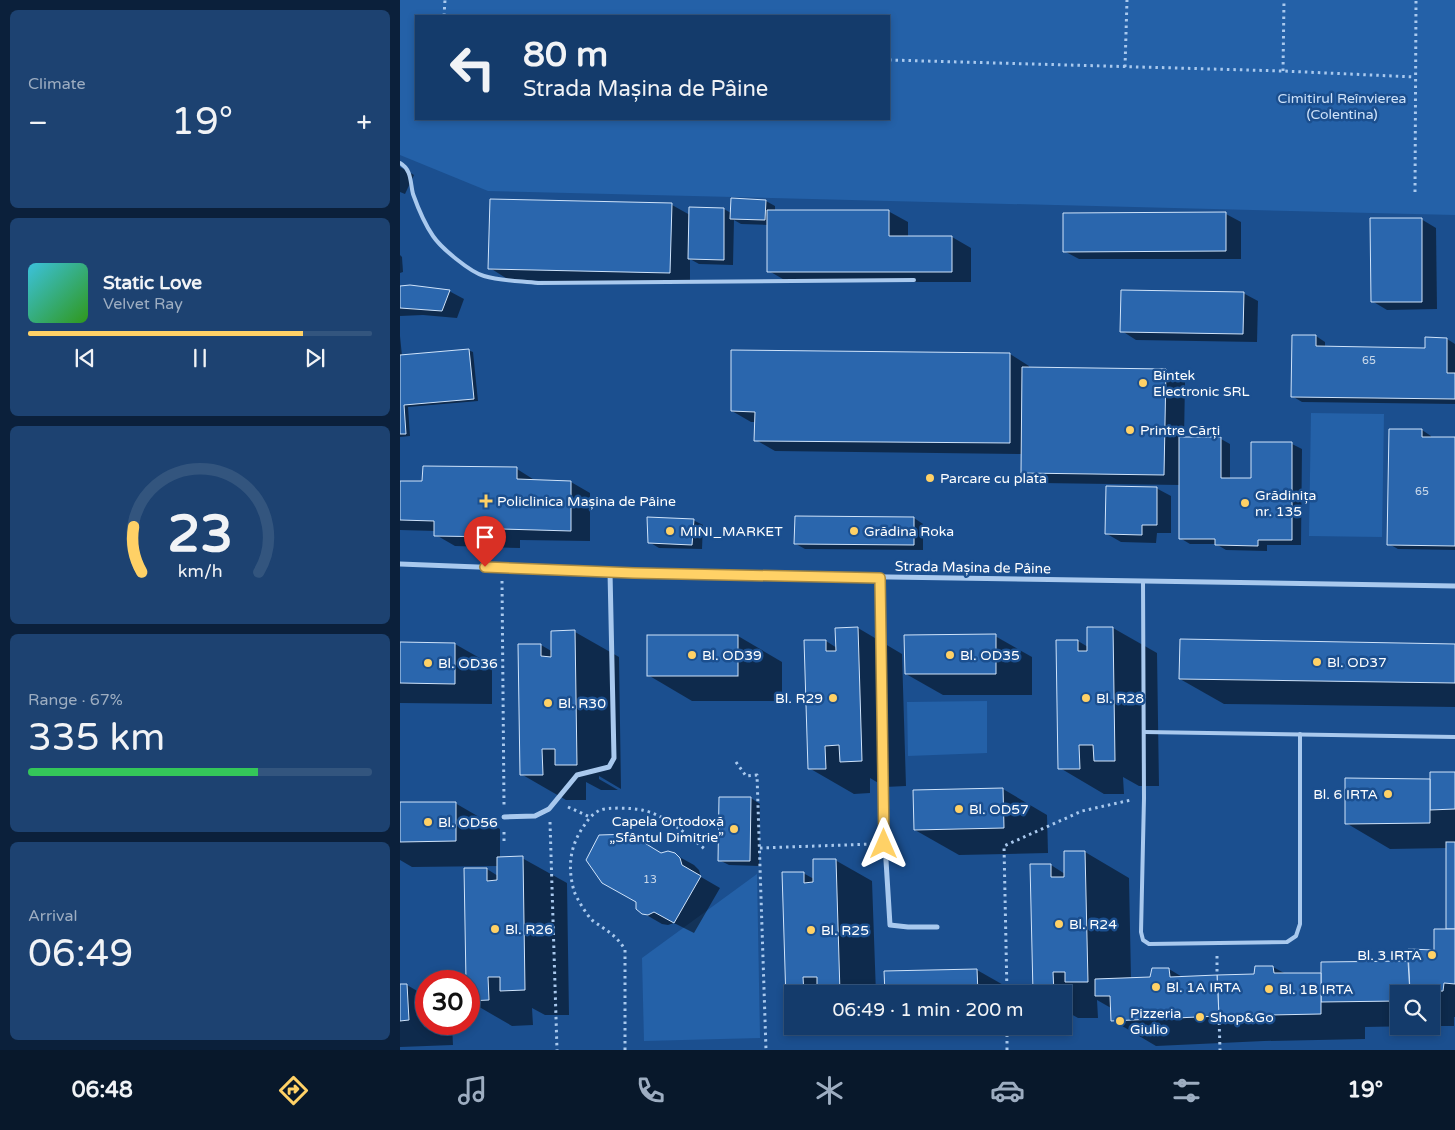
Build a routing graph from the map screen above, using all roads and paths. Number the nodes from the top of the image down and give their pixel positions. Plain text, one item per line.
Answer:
1 (445, 0) edge
2 (1127, 0) edge
3 (1284, 0) edge
4 (1416, 0) edge
5 (444, 15) edge
6 (890, 60) edge
7 (1125, 67) junction
8 (1283, 71) junction
9 (1415, 77) junction
10 (400, 163) edge
11 (1415, 192) dead end
12 (914, 280) dead end
13 (400, 564) edge
14 (502, 568) junction
15 (610, 572) junction
16 (880, 578) junction
17 (1143, 581) junction
18 (1455, 586) edge
19 (1144, 732) junction
20 (1300, 734) junction
21 (1455, 737) edge
22 (736, 762) dead end
23 (1144, 798) junction
24 (557, 802) junction
25 (549, 809) junction
26 (504, 817) junction
27 (590, 817) junction
28 (504, 842) dead end
29 (884, 844) junction
30 (760, 848) junction
31 (706, 850) dead end
32 (937, 927) dead end
33 (1216, 943) junction
34 (1217, 975) dead end
35 (1007, 985) edge
36 (1219, 1016) dead end
37 (1007, 1035) edge
38 (558, 1050) edge
39 (625, 1050) edge
40 (766, 1050) edge
41 (1007, 1050) edge
42 (1220, 1050) edge

1 - 5 path
2 - 7 path
3 - 8 path
4 - 9 path
6 - 7 path
7 - 8 path
8 - 9 path
9 - 11 path
10 - 12 lane
13 - 14 street, Strada Mașina de Pâine
14 - 15 street, Strada Mașina de Pâine
14 - 26 path
15 - 16 street, Strada Mașina de Pâine
15 - 24 street
16 - 17 street, Strada Mașina de Pâine
16 - 29 street
17 - 18 street, Strada Mașina de Pâine
17 - 19 lane
19 - 20 lane
19 - 23 lane
20 - 21 lane
20 - 33 lane
22 - 30 path
23 - 33 lane
23 - 35 path
24 - 25 street
24 - 27 path
25 - 26 street
25 - 38 path
26 - 28 path
27 - 31 path
27 - 39 path
29 - 30 path
29 - 32 street
30 - 40 path
33 - 34 path
36 - 42 path
37 - 41 path

